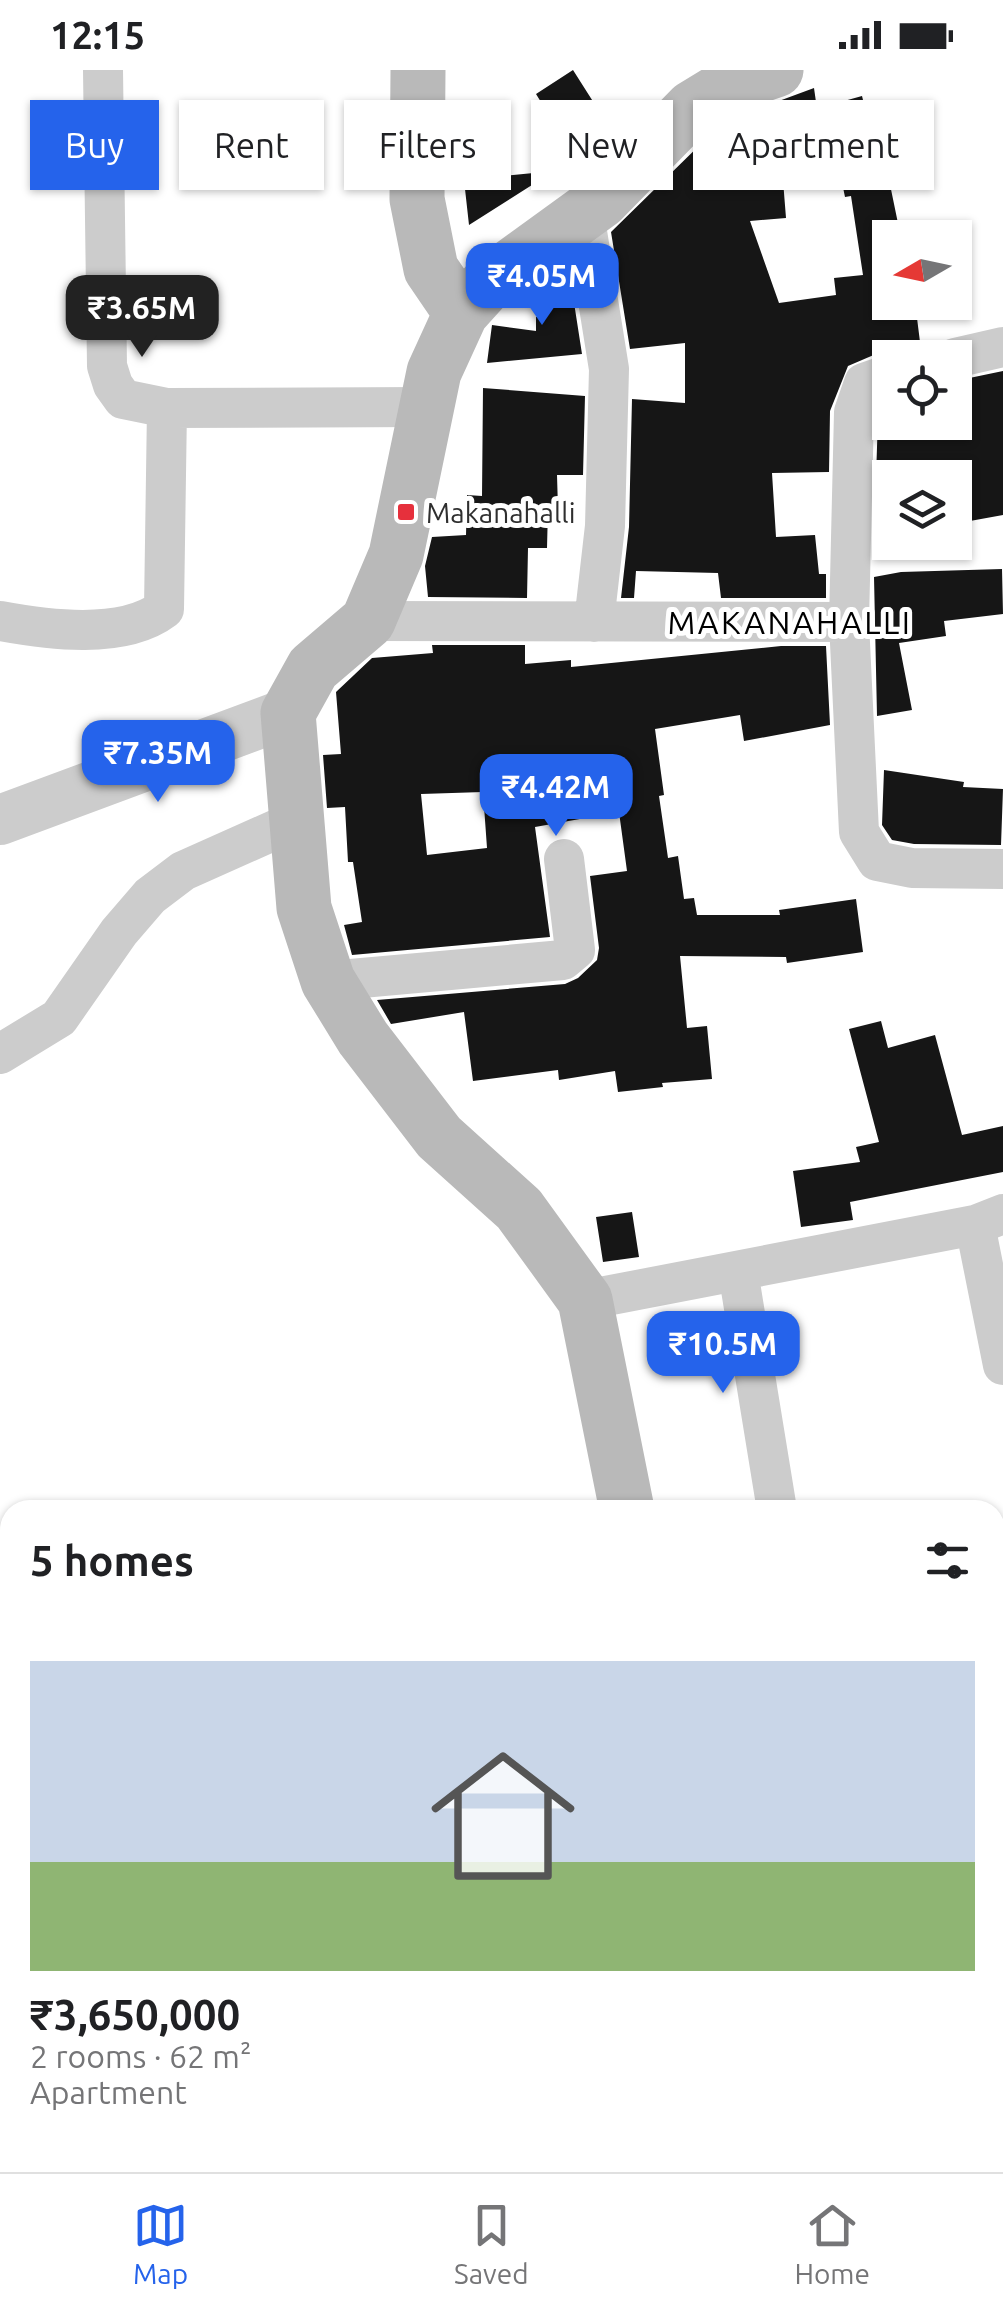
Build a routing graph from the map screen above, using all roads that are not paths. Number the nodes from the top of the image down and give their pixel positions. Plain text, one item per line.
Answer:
1 (103, 70) edge
2 (418, 70) edge
3 (776, 70) edge
4 (584, 213) junction
5 (462, 313) junction
6 (1003, 347) edge
7 (972, 354) edge
8 (872, 380) edge
9 (426, 406) junction
10 (167, 408) junction
11 (0, 621) edge
12 (368, 621) junction
13 (594, 622) junction
14 (849, 622) junction
15 (288, 713) junction
16 (0, 820) edge
17 (296, 821) junction
18 (564, 860) dead end
19 (1003, 869) edge
20 (328, 982) junction
21 (0, 1054) edge
22 (989, 1220) edge
23 (738, 1271) junction
24 (584, 1300) junction
25 (1003, 1365) edge
26 (625, 1500) edge
27 (775, 1500) edge

1 - 10 street
2 - 5 main road
3 - 4 main road
4 - 5 main road
4 - 13 street
5 - 9 main road
6 - 7 street
8 - 14 street
9 - 10 street
9 - 12 main road
10 - 11 street
12 - 13 street
12 - 15 main road
13 - 14 street
14 - 19 street
15 - 16 street
15 - 17 main road
17 - 20 main road
17 - 21 street
18 - 20 street
20 - 24 main road
22 - 23 street
22 - 25 street
23 - 24 street
23 - 27 street
24 - 26 main road

